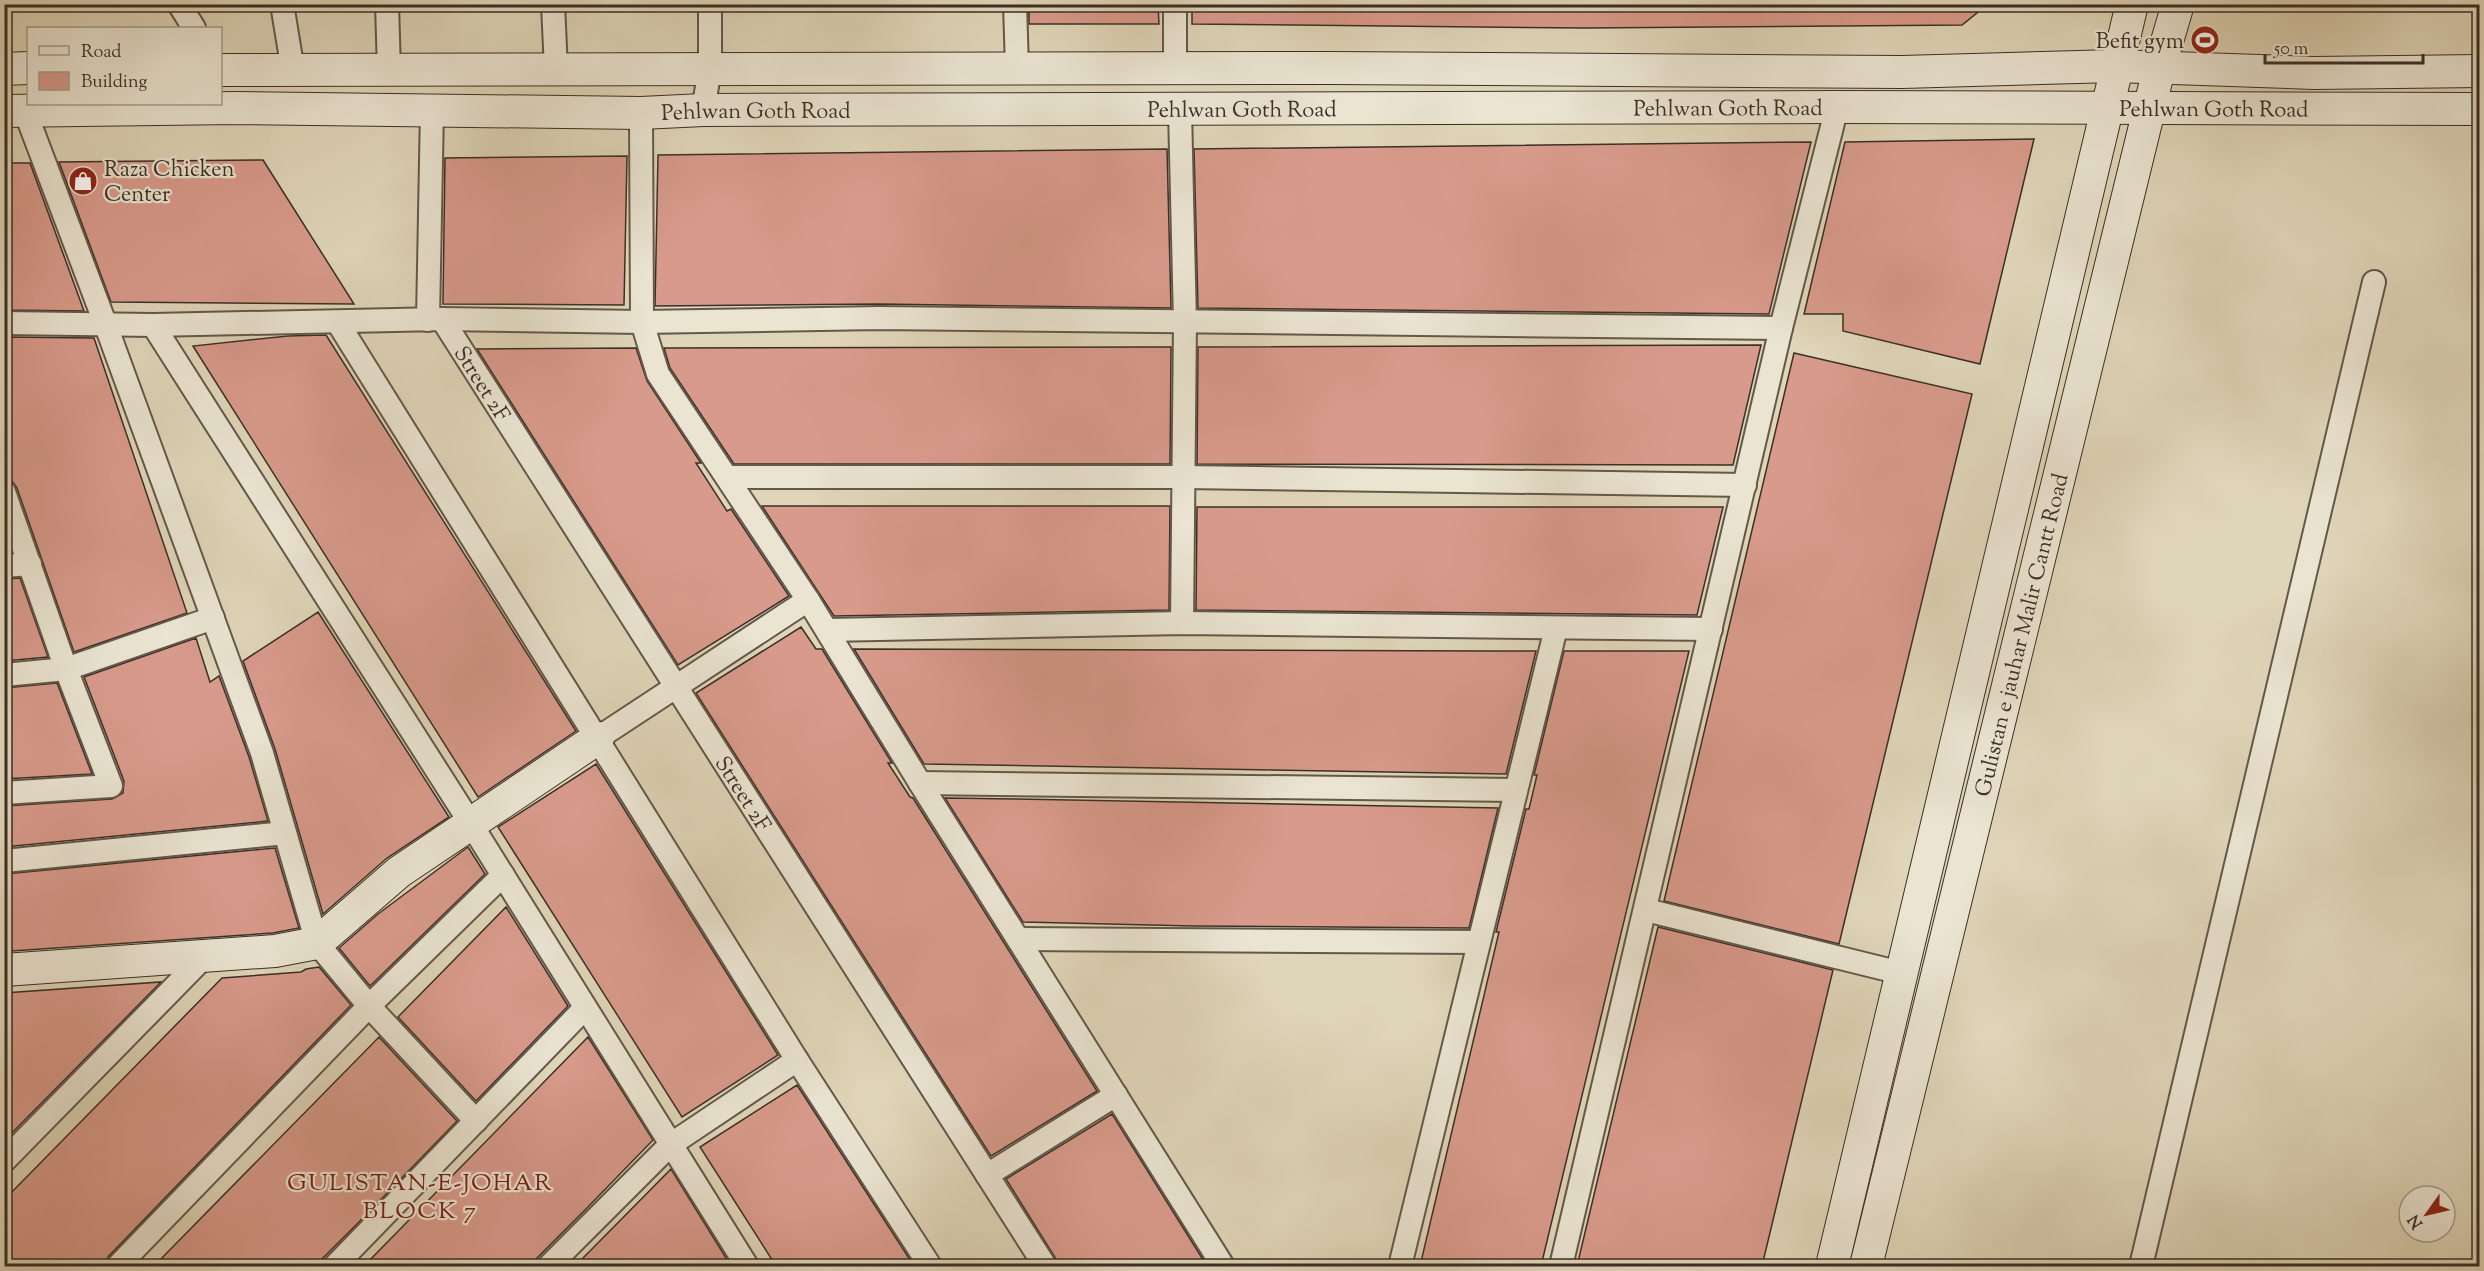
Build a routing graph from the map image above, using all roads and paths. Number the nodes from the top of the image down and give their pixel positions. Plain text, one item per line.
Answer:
1 (179, 4) edge
2 (282, 4) edge
3 (387, 4) edge
4 (553, 4) edge
5 (710, 4) edge
6 (1015, 4) edge
7 (1175, 4) edge
8 (2132, 4) edge
9 (2178, 4) edge
10 (193, 27) edge
11 (2115, 66) junction
12 (27, 68) edge
13 (1017, 68) junction
14 (1175, 68) junction
15 (4, 69) edge
16 (710, 69) junction
17 (2159, 69) junction
18 (222, 70) edge
19 (556, 70) junction
20 (293, 71) junction
21 (389, 71) junction
22 (2480, 71) edge
23 (1837, 107) junction
24 (2108, 107) junction
25 (2150, 107) junction
26 (432, 109) junction
27 (2480, 109) edge
28 (703, 110) junction
29 (1180, 110) junction
30 (15, 111) edge
31 (642, 113) junction
32 (2374, 282) dead end
33 (435, 320) junction
34 (642, 322) junction
35 (1185, 322) junction
36 (4, 323) edge
37 (105, 323) junction
38 (338, 323) junction
39 (153, 325) junction
40 (1781, 328) junction
41 (727, 477) junction
42 (1184, 477) junction
43 (1745, 485) junction
44 (6, 501) edge
45 (30, 564) junction
46 (4, 567) edge
47 (808, 600) junction
48 (213, 618) junction
49 (1182, 623) junction
50 (1556, 628) junction
51 (1711, 629) junction
52 (828, 630) junction
53 (66, 669) junction
54 (4, 675) edge
55 (675, 687) junction
56 (598, 738) junction
57 (920, 783) junction
58 (1516, 790) junction
59 (4, 793) edge
60 (471, 824) junction
61 (285, 832) junction
62 (4, 861) edge
63 (502, 875) junction
64 (1646, 910) junction
65 (1017, 939) junction
66 (1478, 942) junction
67 (317, 943) junction
68 (205, 956) junction
69 (4, 970) edge
70 (1901, 973) junction
71 (369, 1006) junction
72 (585, 1008) junction
73 (797, 1060) junction
74 (1116, 1095) junction
75 (476, 1121) junction
76 (670, 1145) junction
77 (4, 1161) edge
78 (987, 1175) junction
79 (118, 1266) edge
80 (335, 1266) edge
81 (549, 1266) edge
82 (747, 1266) edge
83 (930, 1266) edge
84 (1045, 1266) edge
85 (1224, 1266) edge
86 (1400, 1266) edge
87 (1561, 1266) edge
88 (1832, 1266) edge
89 (1866, 1266) edge
90 (2141, 1266) edge

1 - 10 street
2 - 20 street
3 - 21 street
4 - 19 street
5 - 16 street
6 - 13 street
7 - 14 street
8 - 11 main road, Gulistan e jauhar Malir Cantt Road
9 - 17 main road, Gulistan e jauhar Malir Cantt Road
11 - 14 main road, Pehlwan Goth Road
11 - 17 main road, Pehlwan Goth Road
11 - 24 main road, Gulistan e jauhar Malir Cantt Road
12 - 15 main road
13 - 14 main road, Pehlwan Goth Road
13 - 16 main road, Pehlwan Goth Road
16 - 19 main road, Pehlwan Goth Road
16 - 28 street
17 - 22 main road, Pehlwan Goth Road
17 - 25 main road, Gulistan e jauhar Malir Cantt Road
18 - 20 main road, Pehlwan Goth Road
19 - 21 main road, Pehlwan Goth Road
20 - 21 main road, Pehlwan Goth Road
23 - 24 main road, Pehlwan Goth Road
23 - 29 main road, Pehlwan Goth Road
23 - 40 street
24 - 25 main road, Pehlwan Goth Road
24 - 70 main road, Gulistan e jauhar Malir Cantt Road
25 - 27 main road, Pehlwan Goth Road
25 - 89 main road, Gulistan e jauhar Malir Cantt Road
26 - 30 main road, Pehlwan Goth Road
26 - 31 main road, Pehlwan Goth Road
26 - 33 street
28 - 29 main road, Pehlwan Goth Road
28 - 31 main road, Pehlwan Goth Road
29 - 35 street
30 - 37 street
31 - 34 street
32 - 90 street
33 - 34 street
33 - 38 street
33 - 55 street, Street 2F
34 - 35 street
34 - 41 street
35 - 40 street
35 - 42 street
36 - 37 street
37 - 39 street
37 - 48 street
38 - 39 street
38 - 56 street
39 - 60 street
40 - 43 street
41 - 42 street
41 - 47 street
42 - 43 street
42 - 49 street
43 - 51 street
44 - 45 street
45 - 46 street
45 - 53 street
47 - 52 street
47 - 55 street
48 - 53 street
48 - 61 street
49 - 50 street
49 - 52 street
50 - 51 street
50 - 58 street
51 - 64 street
52 - 57 street
53 - 54 street
53 - 59 street
55 - 56 street
55 - 78 street, Street 2F
56 - 60 main road
56 - 73 street
57 - 58 street
57 - 65 street
58 - 66 street
60 - 63 street
60 - 67 main road
61 - 62 street
61 - 67 street
63 - 71 street
63 - 72 street
64 - 70 street
64 - 87 street
65 - 66 street
65 - 74 street
66 - 86 street
67 - 68 main road
67 - 71 street
68 - 69 main road
68 - 77 street
70 - 88 main road, Gulistan e jauhar Malir Cantt Road
71 - 75 street
71 - 79 street
72 - 75 street
72 - 76 street
73 - 76 street
73 - 83 street
74 - 78 street
74 - 85 street
75 - 80 street
76 - 81 street
76 - 82 street
78 - 84 street, Street 2F

